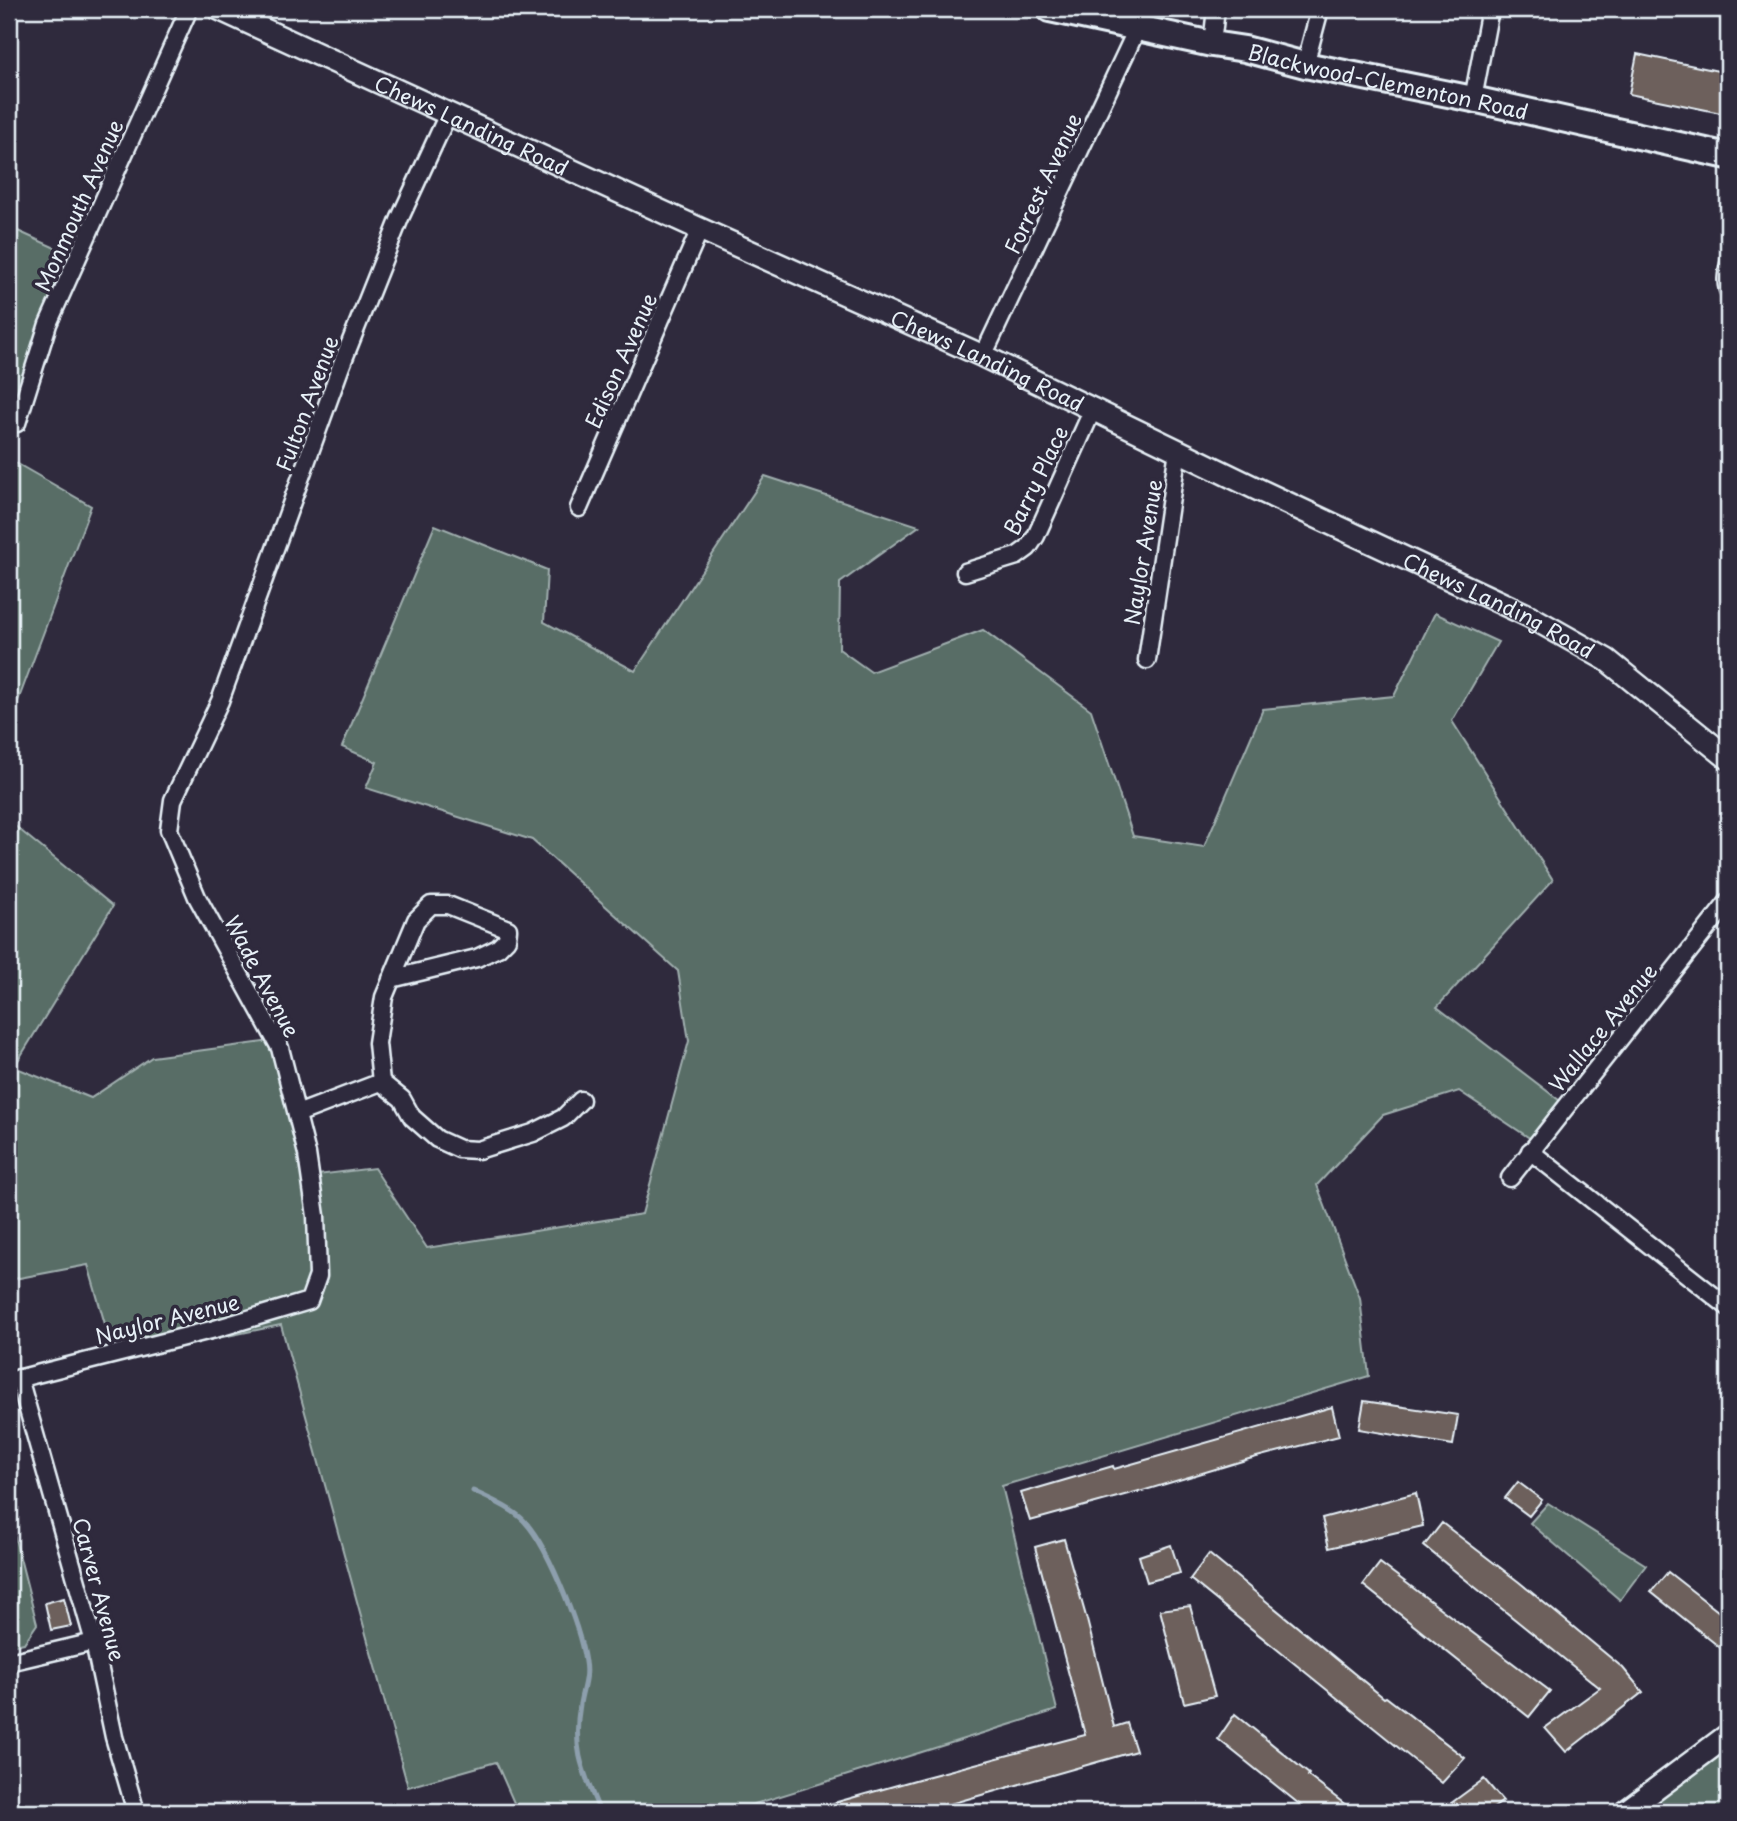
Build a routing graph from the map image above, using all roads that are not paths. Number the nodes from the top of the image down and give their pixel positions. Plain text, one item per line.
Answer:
1 (189, 9) edge
2 (219, 9) edge
3 (1050, 9) edge
4 (1216, 9) edge
5 (1320, 9) edge
6 (1490, 9) edge
7 (1138, 27) junction
8 (1212, 44) junction
9 (1305, 65) junction
10 (1473, 99) junction
11 (448, 114) junction
12 (1728, 156) edge
13 (700, 229) junction
14 (1728, 251) edge
15 (1728, 299) edge
16 (984, 356) junction
17 (1093, 409) junction
18 (18, 423) dead end
19 (1178, 450) junction
20 (579, 508) dead end
21 (965, 572) dead end
22 (1147, 660) dead end
23 (216, 710) joint
24 (1728, 758) edge
25 (1728, 902) edge
26 (391, 979) junction
27 (381, 1082) junction
28 (580, 1100) dead end
29 (297, 1115) junction
30 (1530, 1151) junction
31 (1510, 1178) dead end
32 (318, 1276) joint
33 (1725, 1299) edge
34 (14, 1380) edge
35 (94, 1642) junction
36 (9, 1662) edge
37 (1728, 1735) edge
38 (136, 1812) edge
39 (1625, 1812) edge

1 - 18 street, Monmouth Avenue
2 - 11 street, Chews Landing Road
3 - 7 main road, Blackwood-Clementon Road
4 - 8 street
5 - 9 street
6 - 10 street
7 - 8 main road, Blackwood-Clementon Road
7 - 16 street, Forrest Avenue
8 - 9 main road, Blackwood-Clementon Road
9 - 10 main road, Blackwood-Clementon Road
10 - 12 main road, Blackwood-Clementon Road
11 - 13 street, Chews Landing Road
11 - 23 street, Fulton Avenue
13 - 16 street, Chews Landing Road
13 - 20 street, Edison Avenue
14 - 15 lane
16 - 17 street, Chews Landing Road
17 - 19 street, Chews Landing Road
17 - 21 street, Barry Place
19 - 22 street, Naylor Avenue
19 - 24 street, Chews Landing Road
23 - 29 street, Wade Avenue
25 - 30 street, Wallace Avenue
26 - 26 street
26 - 27 street
27 - 28 street
27 - 29 street
29 - 32 street, Wade Avenue
30 - 31 street, Wallace Avenue
30 - 33 street
32 - 34 street, Naylor Avenue
34 - 35 street, Carver Avenue
35 - 36 street
35 - 38 street, Carver Avenue
37 - 39 street

